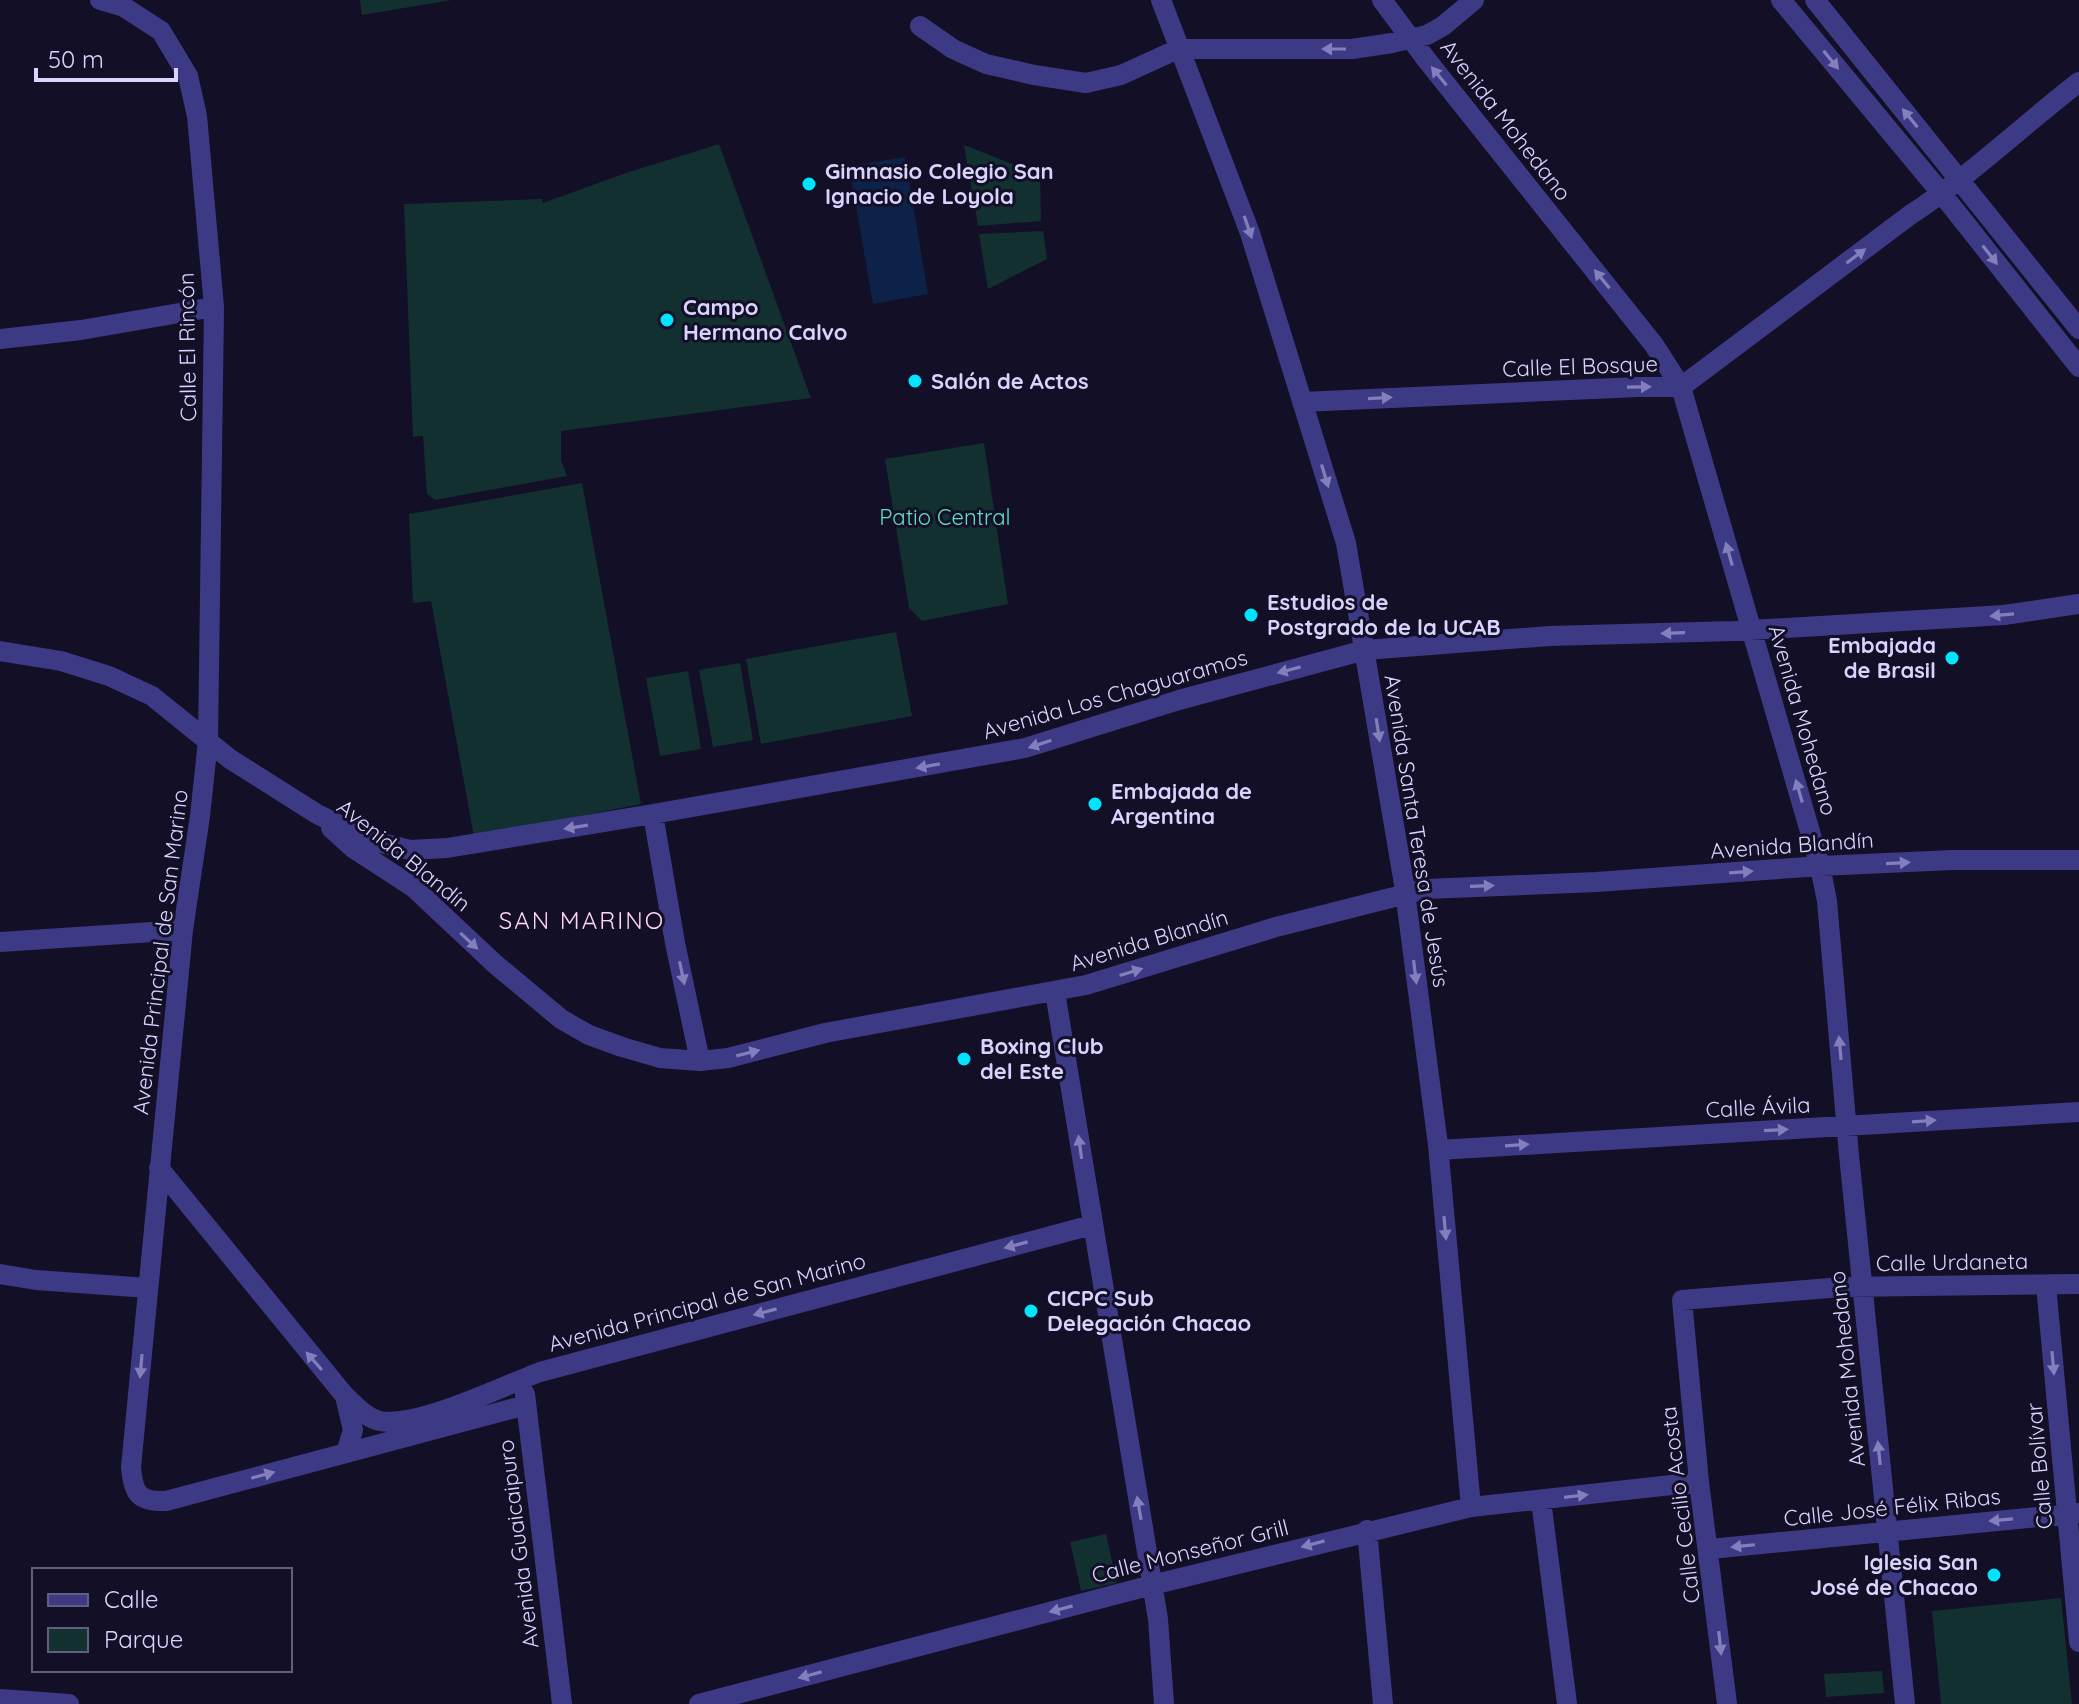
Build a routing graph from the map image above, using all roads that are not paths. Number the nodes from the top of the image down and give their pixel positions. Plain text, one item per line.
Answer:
1 (100, 0) edge
2 (1161, 0) edge
3 (1382, 0) edge
4 (1474, 0) edge
5 (1781, 0) edge
6 (1815, 0) edge
7 (920, 26) dead end
8 (1411, 38) junction
9 (1178, 49) junction
10 (2079, 82) edge
11 (1959, 178) junction
12 (1942, 194) junction
13 (214, 307) junction
14 (2079, 329) edge
15 (0, 339) edge
16 (2079, 367) edge
17 (1681, 387) junction
18 (1302, 402) junction
19 (2079, 604) edge
20 (1751, 629) junction
21 (1365, 650) junction
22 (0, 651) edge
23 (208, 741) junction
24 (317, 814) junction
25 (653, 814) junction
26 (410, 850) junction
27 (2079, 860) edge
28 (1820, 866) junction
29 (413, 887) junction
30 (1404, 894) junction
31 (183, 930) junction
32 (0, 942) edge
33 (1055, 992) junction
34 (700, 1061) junction
35 (2079, 1112) edge
36 (1846, 1126) junction
37 (1439, 1150) junction
38 (159, 1168) junction
39 (1092, 1225) junction
40 (0, 1274) edge
41 (2079, 1284) edge
42 (2046, 1285) junction
43 (1864, 1287) junction
44 (148, 1288) junction
45 (1682, 1300) joint
46 (522, 1379) junction
47 (345, 1396) junction
48 (526, 1405) junction
49 (346, 1453) junction
50 (1699, 1482) junction
51 (1541, 1500) junction
52 (1471, 1507) junction
53 (2073, 1514) edge
54 (1367, 1530) junction
55 (1888, 1530) junction
56 (1710, 1549) junction
57 (1152, 1585) junction
58 (2079, 1642) edge
59 (0, 1699) edge
60 (69, 1704) edge
61 (562, 1704) edge
62 (699, 1704) edge
63 (1164, 1704) edge
64 (1383, 1704) edge
65 (1567, 1704) edge
66 (1727, 1704) edge
67 (1905, 1704) edge

1 - 13 street, Calle El Rincón
2 - 9 street, Avenida Santa Teresa de Jesús
3 - 8 street, Avenida Mohedano
4 - 8 street
5 -> 12 street
11 -> 6 street
7 - 9 street
8 -> 9 street
17 -> 8 street, Avenida Mohedano
9 -> 18 street, Avenida Santa Teresa de Jesús
10 - 11 street, Calle El Bosque
11 - 12 street, Calle El Bosque
11 - 14 street
12 -> 16 street
17 -> 12 street, Calle El Bosque
13 - 15 street
13 - 23 street, Calle El Rincón
18 -> 17 street, Calle El Bosque
20 -> 17 street, Avenida Mohedano
18 -> 21 street, Avenida Santa Teresa de Jesús
19 -> 20 street, Avenida Los Chaguaramos
20 -> 21 street, Avenida Los Chaguaramos
28 -> 20 street, Avenida Mohedano
21 -> 25 street, Avenida Los Chaguaramos
21 -> 30 street, Avenida Santa Teresa de Jesús
22 - 23 street
23 - 24 street
23 - 31 street, Avenida Principal de San Marino
24 - 26 street, Avenida Los Chaguaramos
24 - 29 street, Avenida Blandín
25 -> 26 street, Avenida Los Chaguaramos
25 -> 34 street
26 - 29 street
28 -> 27 street, Avenida Blandín
30 -> 28 street, Avenida Blandín
36 -> 28 street, Avenida Mohedano
29 -> 34 street, Avenida Blandín
33 -> 30 street, Avenida Blandín
30 -> 37 street, Avenida Santa Teresa de Jesús
31 - 32 street
31 - 38 street, Avenida Principal de San Marino
34 -> 33 street, Avenida Blandín
39 -> 33 street
36 -> 35 street, Calle Ávila
37 -> 36 street, Calle Ávila
36 - 43 street, Avenida Mohedano
37 -> 52 street, Avenida Santa Teresa de Jesús
38 - 44 street, Avenida Principal de San Marino
47 -> 38 street, Avenida Principal de San Marino
39 -> 46 street, Avenida Principal de San Marino
57 -> 39 street
40 - 44 street
41 - 42 street, Calle Urdaneta
42 - 43 street, Calle Urdaneta
42 -> 53 street, Calle Bolívar
43 - 45 street, Calle Urdaneta
55 -> 43 street, Avenida Mohedano
44 -> 49 street, Avenida Principal de San Marino
45 - 50 street, Calle Cecilio Acosta
46 - 47 street, Avenida Principal de San Marino
46 - 48 street, Avenida Guaicaipuro
47 - 49 street, Avenida Principal de San Marino
48 - 49 street, Avenida Principal de San Marino
48 - 61 street, Avenida Guaicaipuro
51 -> 50 street, Calle Monseñor Grill
50 - 56 street, Calle Cecilio Acosta
51 - 52 street, Calle Monseñor Grill
51 - 65 street
52 - 54 street, Calle Monseñor Grill
53 -> 55 street, Calle José Félix Ribas
53 - 58 street, Calle Bolívar
54 -> 57 street, Calle Monseñor Grill
54 - 64 street
55 -> 56 street, Calle José Félix Ribas
55 - 67 street, Avenida Mohedano
56 -> 66 street, Calle Cecilio Acosta
57 -> 62 street, Calle Monseñor Grill
57 - 63 street
59 - 60 street

